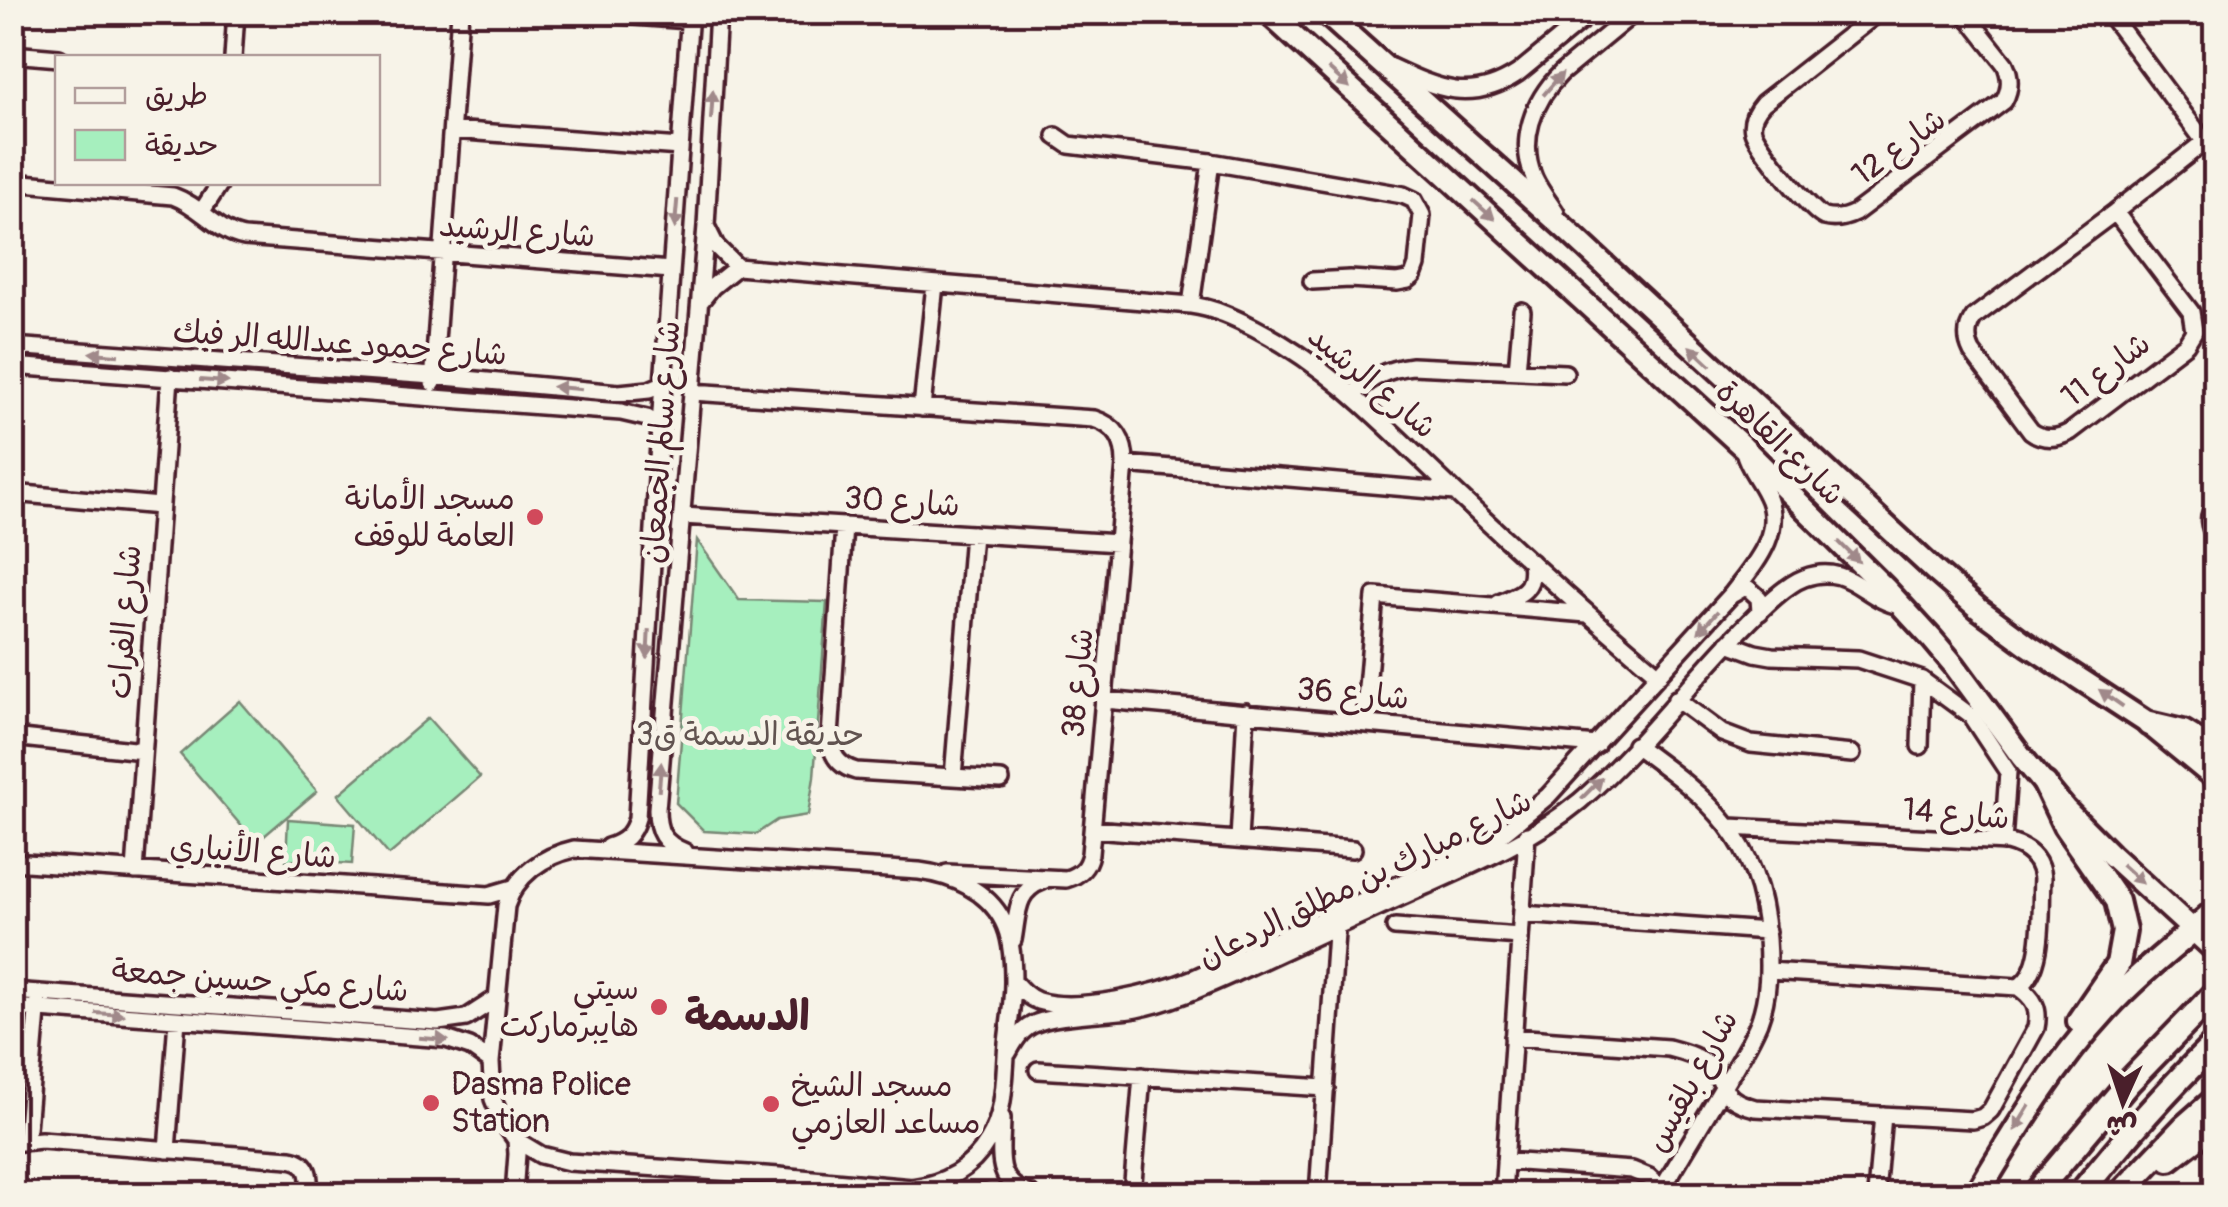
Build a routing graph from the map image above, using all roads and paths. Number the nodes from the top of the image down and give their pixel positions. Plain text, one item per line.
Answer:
1 (236, 12) edge
2 (460, 12) edge
3 (578, 12) edge
4 (718, 12) edge
5 (1267, 12) edge
6 (1324, 12) edge
7 (1592, 12) edge
8 (1636, 12) edge
9 (1878, 12) edge
10 (1964, 12) edge
11 (2108, 12) edge
12 (641, 15) edge
13 (689, 16) edge
14 (12, 54) edge
15 (233, 55) edge
16 (55, 58) edge
17 (1374, 59) junction
18 (1417, 97) junction
19 (452, 130) junction
20 (1056, 136) dead end
21 (2204, 142) junction
22 (1412, 144) junction
23 (680, 148) junction
24 (2216, 156) edge
25 (1210, 162) junction
26 (679, 174) junction
27 (708, 175) junction
28 (12, 182) edge
29 (218, 185) edge
30 (202, 212) junction
31 (2116, 212) junction
32 (706, 226) junction
33 (1570, 233) junction
34 (442, 253) junction
35 (737, 267) junction
36 (671, 270) junction
37 (1312, 281) dead end
38 (935, 284) junction
39 (700, 302) junction
40 (1191, 305) junction
41 (1522, 311) dead end
42 (12, 346) edge
43 (12, 366) edge
44 (1517, 371) junction
45 (1565, 373) dead end
46 (434, 376) junction
47 (170, 377) junction
48 (663, 384) junction
49 (692, 392) junction
50 (1353, 394) junction
51 (432, 397) junction
52 (922, 408) junction
53 (660, 426) junction
54 (1744, 448) junction
55 (1124, 464) junction
56 (1455, 492) junction
57 (12, 493) edge
58 (2216, 505) edge
59 (160, 506) junction
60 (683, 516) junction
61 (844, 526) junction
62 (972, 534) junction
63 (2216, 538) edge
64 (1118, 543) junction
65 (1531, 562) junction
66 (652, 572) junction
67 (678, 574) junction
68 (1732, 594) junction
69 (1490, 604) junction
70 (1901, 606) junction
71 (1760, 612) junction
72 (1587, 614) junction
73 (1728, 644) junction
74 (1659, 676) junction
75 (1922, 680) junction
76 (1676, 699) junction
77 (1105, 700) junction
78 (1246, 712) junction
79 (1364, 722) junction
80 (2149, 724) junction
81 (12, 738) edge
82 (1636, 744) junction
83 (1596, 745) junction
84 (1920, 746) dead end
85 (143, 750) junction
86 (2216, 752) edge
87 (1852, 754) dead end
88 (953, 777) junction
89 (2216, 779) edge
90 (1000, 780) dead end
91 (2044, 784) junction
92 (1548, 796) junction
93 (1564, 813) junction
94 (1730, 827) junction
95 (1092, 829) junction
96 (1527, 835) junction
97 (1239, 840) junction
98 (2002, 842) junction
99 (1353, 848) dead end
100 (600, 849) junction
101 (693, 856) junction
102 (12, 862) edge
103 (134, 871) junction
104 (926, 872) junction
105 (1052, 879) junction
106 (514, 888) junction
107 (489, 895) junction
108 (2216, 910) edge
109 (505, 914) junction
110 (1522, 914) junction
111 (1337, 919) junction
112 (1395, 927) dead end
113 (1767, 932) junction
114 (2196, 933) junction
115 (1520, 936) junction
116 (2216, 951) edge
117 (1010, 952) junction
118 (1768, 971) junction
119 (1013, 981) junction
120 (2018, 987) junction
121 (12, 991) edge
122 (2216, 992) edge
123 (496, 998) junction
124 (38, 1001) junction
125 (12, 1007) edge
126 (178, 1020) junction
127 (1514, 1037) junction
128 (2216, 1042) edge
129 (2073, 1046) junction
130 (1006, 1056) junction
131 (491, 1062) junction
132 (1038, 1070) dead end
133 (1142, 1076) junction
134 (1326, 1088) junction
135 (1722, 1088) junction
136 (2216, 1099) edge
137 (1002, 1101) junction
138 (1882, 1115) junction
139 (2216, 1123) edge
140 (516, 1140) junction
141 (19, 1142) edge
142 (167, 1150) junction
143 (548, 1157) junction
144 (1505, 1161) junction
145 (828, 1181) junction
146 (514, 1189) edge
147 (900, 1190) edge
148 (1661, 1192) edge
149 (309, 1194) edge
150 (846, 1194) edge
151 (984, 1194) edge
152 (1030, 1194) edge
153 (1132, 1194) edge
154 (1318, 1194) edge
155 (1503, 1194) edge
156 (1876, 1194) edge
157 (1977, 1194) edge
158 (2035, 1194) edge
159 (2080, 1194) edge
160 (2121, 1194) edge

1 - 15 street
2 - 19 street
3 - 12 street
27 -> 4 street, شارع سالم الجمعان
5 -> 22 main road, شارع القاهرة
6 - 17 main road, شارع القاهرة
7 - 17 street
33 -> 8 street
9 - 10 street, شارع 12
11 - 21 street
12 - 13 street
13 - 23 street, شارع سالم الجمعان
14 - 16 street
17 - 18 main road, شارع القاهرة
18 - 22 main road
18 - 33 main road, شارع القاهرة
19 - 23 street
19 - 34 street
20 - 25 street
21 - 24 street
21 - 31 street, شارع 11
22 -> 54 main road, شارع القاهرة
23 - 26 street, شارع سالم الجمعان
25 - 37 street
25 - 40 street
26 - 27 street
26 -> 36 street, شارع سالم الجمعان
27 - 32 street, شارع سالم الجمعان
28 - 30 street, شارع الرشيد
29 - 30 street
30 - 34 street, شارع الرشيد
31 - 31 street, شارع 11
32 - 35 street
32 - 39 street, شارع سالم الجمعان
80 -> 33 main road, شارع القاهرة
34 - 36 street, شارع الرشيد
34 - 46 street
35 - 38 street, شارع الرشيد
35 - 39 street
36 - 48 street, شارع سالم الجمعان
38 - 40 street, شارع الرشيد
38 - 52 street
39 - 49 street, شارع سالم الجمعان
40 - 50 street, شارع الرشيد
41 - 44 street
46 -> 42 street, شارع حمود عبدالله الر فبك
43 - 47 street, شارع حمود عبدالله الر فبك
44 - 45 street
44 - 50 street
48 -> 46 street, شارع حمود عبدالله الر فبك
46 - 51 street
47 -> 51 street, شارع حمود عبدالله الر فبك
47 - 59 street, شارع الفرات
48 - 53 street, شارع سالم الجمعان
49 - 52 street
49 - 60 street, شارع سالم الجمعان
50 - 56 street, شارع الرشيد
51 - 53 street, شارع حمود عبدالله الر فبك
52 - 55 street
53 - 66 street, شارع سالم الجمعان
54 - 68 street, شارع مبارك بن مطلق الردعان
54 -> 70 main road, شارع القاهرة
55 - 56 street
55 - 64 street, شارع 38
56 - 65 street, شارع الرشيد
57 - 59 street
58 - 63 street
59 - 85 street, شارع الفرات
60 - 61 street, شارع 30
60 - 67 street, شارع سالم الجمعان
61 - 62 street, شارع 30
61 - 88 street
62 - 64 street, شارع 30
62 - 88 street
64 - 77 street, شارع 38
65 - 69 street
65 - 72 street, شارع الرشيد
66 - 67 street
66 -> 100 street, شارع سالم الجمعان
101 -> 67 street, شارع سالم الجمعان
68 - 71 street
68 -> 74 street, شارع مبارك بن مطلق الردعان
69 - 72 street
69 - 79 street
70 - 71 street, شارع مبارك بن مطلق الردعان
70 - 91 main road, شارع القاهرة
71 - 73 street, شارع مبارك بن مطلق الردعان
72 - 74 street, شارع الرشيد
73 - 75 street
73 - 76 street, شارع مبارك بن مطلق الردعان
74 - 83 street, شارع مبارك بن مطلق الردعان
75 - 84 street
75 - 98 street
76 - 82 street, شارع مبارك بن مطلق الردعان
76 - 87 street
77 - 78 street, شارع 36
77 - 95 street, شارع 38
78 - 79 street, شارع 36
78 - 97 street
79 - 83 street, شارع 36
80 - 86 highway
80 - 89 main road, شارع القاهرة
81 - 85 street
93 -> 82 street, شارع مبارك بن مطلق الردعان
82 - 94 street, شارع بلقيس
83 - 92 street, شارع مبارك بن مطلق الردعان
85 - 103 street, شارع الفرات
88 - 90 street
91 -> 114 main road, شارع القاهرة
91 - 129 highway
92 - 93 street
92 - 111 street, شارع مبارك بن مطلق الردعان
93 - 96 street, شارع مبارك بن مطلق الردعان
94 - 98 street, شارع 14
94 - 113 street, شارع بلقيس
95 - 97 street
95 - 105 street, شارع 38
96 - 110 street
96 - 111 street, شارع مبارك بن مطلق الردعان
97 - 99 street
98 - 120 street, شارع 14
100 - 101 street
100 - 106 street
101 - 104 street
102 - 103 street, شارع الأنباري
103 - 107 street, شارع الأنباري
104 - 105 street
104 - 117 street
105 - 117 street, شارع 38
106 - 107 street, شارع الأنباري
106 - 109 street
107 - 109 street
108 - 114 highway
109 - 123 street
110 - 113 street
110 - 115 street
111 - 119 street, شارع مبارك بن مطلق الردعان
111 - 130 street, شارع مبارك بن مطلق الردعان
111 - 134 street
112 - 115 street
113 - 118 street, شارع بلقيس
114 - 116 main road, شارع القاهرة
114 - 129 highway
115 - 127 street
117 - 119 street
118 - 120 street
118 - 135 street, شارع بلقيس
119 - 130 street
120 - 138 street
121 - 124 street, شارع مكي حسين جمعة
122 - 158 highway
123 - 124 street, شارع مكي حسين جمعة
123 - 131 street
124 - 125 street, شارع مكي حسين جمعة
124 -> 126 street, شارع مكي حسين جمعة
124 - 141 street
126 -> 131 street, شارع مكي حسين جمعة
126 - 142 street
127 - 135 street
127 - 144 street
128 - 159 highway
129 -> 157 highway
130 - 137 street
131 - 140 street
132 - 133 street
133 - 134 street
133 - 153 street
134 - 154 street
135 - 138 street
135 - 148 street, شارع بلقيس
136 - 160 highway
137 - 147 street
137 - 152 street
138 - 156 street
139 - 160 highway
140 - 143 street
140 - 146 street
141 - 142 street
142 - 149 street
143 - 145 street
143 - 146 street
144 - 148 street
144 - 155 street
145 - 147 street
145 - 150 street
147 - 151 street

